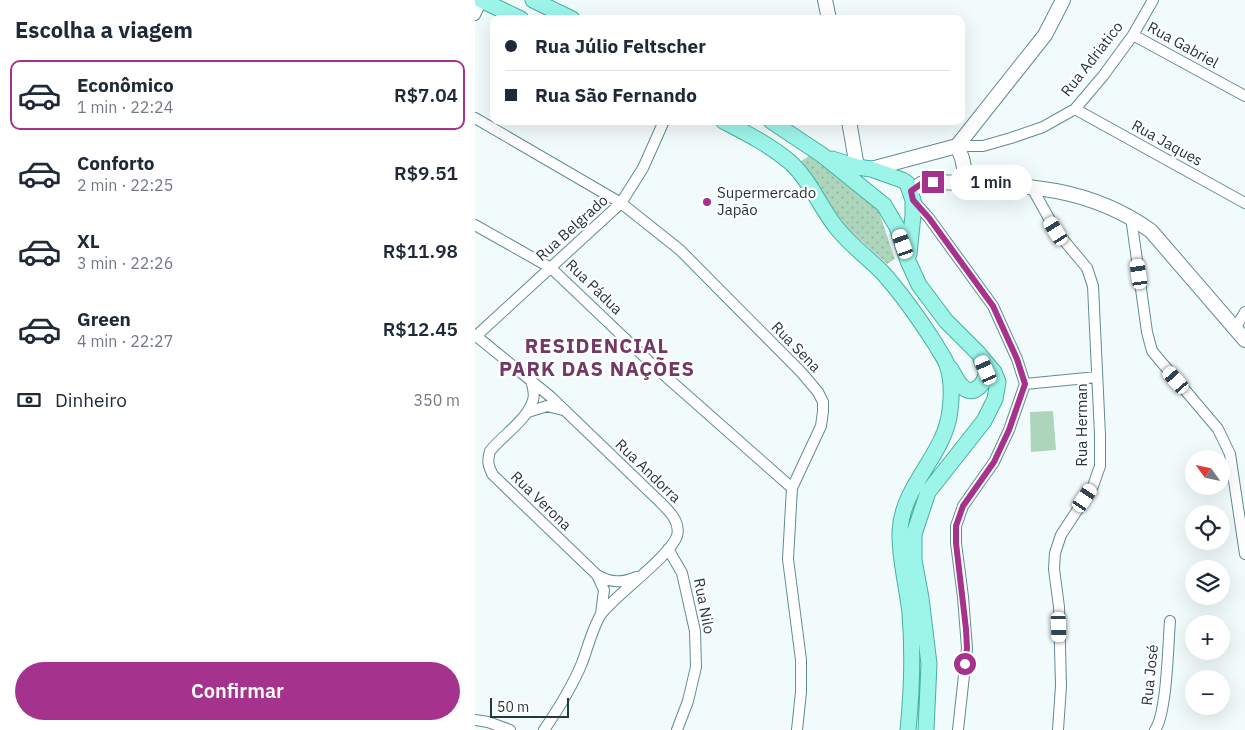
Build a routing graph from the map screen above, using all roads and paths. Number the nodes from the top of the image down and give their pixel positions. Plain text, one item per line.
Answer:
1 (482, 0) edge
2 (533, 0) edge
3 (825, 0) edge
4 (1063, 0) edge
5 (1153, 0) edge
6 (475, 15) edge
7 (513, 15) edge
8 (564, 15) edge
9 (828, 15) edge
10 (1133, 34) junction
11 (1245, 96) edge
12 (1075, 109) junction
13 (475, 118) edge
14 (661, 125) edge
15 (731, 125) edge
16 (777, 125) edge
17 (850, 125) edge
18 (957, 146) junction
19 (822, 156) junction
20 (864, 168) junction
21 (967, 182) junction
22 (1031, 186) junction
23 (912, 195) junction
24 (621, 203) junction
25 (1245, 203) edge
26 (1131, 217) junction
27 (475, 225) edge
28 (908, 261) junction
29 (551, 268) junction
30 (1245, 312) edge
31 (1235, 329) junction
32 (475, 336) edge
33 (1245, 340) edge
34 (978, 353) junction
35 (947, 363) junction
36 (1097, 376) junction
37 (531, 380) junction
38 (1025, 384) junction
39 (564, 411) junction
40 (528, 412) junction
41 (792, 488) junction
42 (668, 549) junction
43 (1245, 554) edge
44 (597, 575) junction
45 (642, 575) junction
46 (600, 615) junction
47 (1170, 621) dead end
48 (475, 720) edge
49 (509, 730) edge
50 (544, 730) edge
51 (677, 730) edge
52 (797, 730) edge
53 (908, 730) edge
54 (926, 730) edge
55 (958, 730) edge
56 (1058, 730) edge
57 (1155, 730) edge

1 - 6 street
1 - 7 main road
2 - 8 main road
3 - 9 main road
4 - 18 main road
5 - 10 street, Rua Adriatico
10 - 11 street, Rua Gabriel
10 - 12 street, Rua Adriatico
12 - 18 street, Rua Adriatico
12 - 25 street, Rua Jaques
13 - 24 street, Rua Sena
14 - 24 street, Rua Belgrado
15 - 35 main road
16 - 19 main road
17 - 20 main road
18 - 20 main road, Rua Adriatico
18 - 21 main road
19 - 20 main road
19 - 28 main road
20 - 23 main road
21 - 22 main road
21 - 23 main road
22 - 26 main road
22 - 36 street, Rua Herman
23 - 28 main road
23 - 38 street
24 - 29 street, Rua Belgrado
24 - 41 street, Rua Sena
26 - 31 main road
26 - 43 street
27 - 29 street, Rua Pádua
28 - 34 main road
29 - 32 street, Rua Belgrado
29 - 41 street, Rua Pádua
30 - 31 street
31 - 33 main road
32 - 37 street, Rua Andorra
34 - 35 main road
34 - 54 main road
35 - 53 main road
36 - 38 street
36 - 56 street, Rua Herman
37 - 39 street, Rua Andorra
37 - 40 street
38 - 55 street
39 - 40 street
39 - 42 street, Rua Andorra
40 - 44 street, Rua Verona
41 - 52 street, Rua Sena
42 - 45 street, Rua Andorra
42 - 51 street, Rua Nilo
44 - 45 street
44 - 46 street
45 - 46 street, Rua Andorra
46 - 50 street, Rua Andorra
47 - 57 street, Rua José
48 - 49 street

